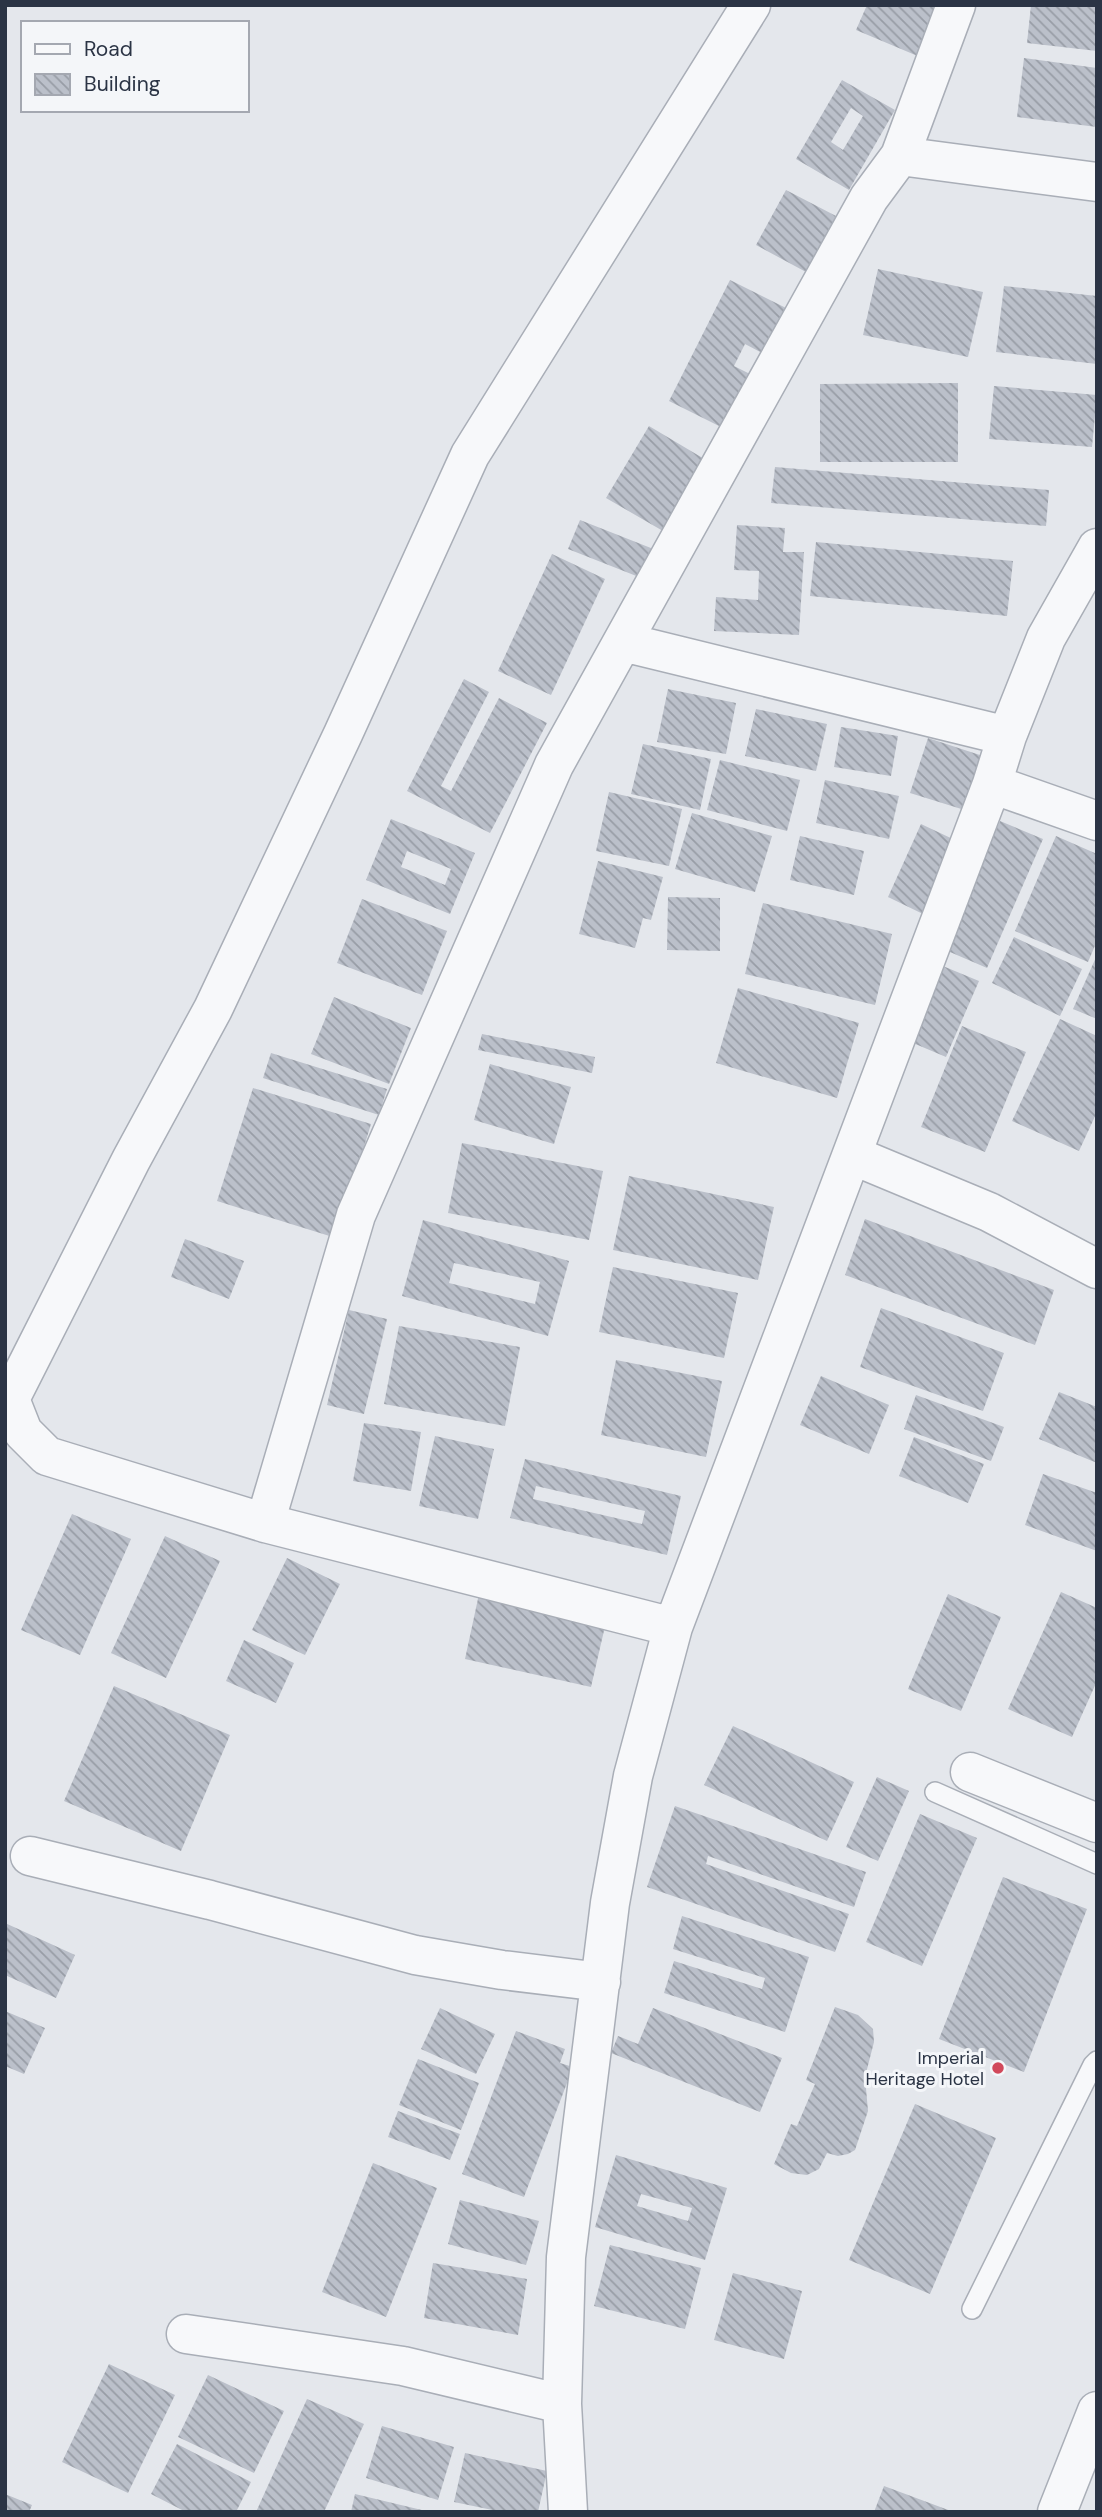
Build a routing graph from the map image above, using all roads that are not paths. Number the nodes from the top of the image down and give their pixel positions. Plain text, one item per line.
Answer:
1 (751, 5) edge
2 (956, 5) edge
3 (900, 156) junction
4 (1097, 182) edge
5 (1097, 548) edge
6 (623, 642) junction
7 (1007, 736) junction
8 (992, 784) junction
9 (1097, 821) edge
10 (852, 1155) junction
11 (1097, 1269) edge
12 (265, 1523) junction
13 (673, 1628) junction
14 (970, 1772) dead end
15 (935, 1792) dead end
16 (1097, 1823) edge
17 (30, 1856) dead end
18 (1097, 1864) edge
19 (601, 1982) junction
20 (1097, 2061) edge
21 (972, 2309) dead end
22 (186, 2334) dead end
23 (562, 2404) junction
24 (1097, 2411) edge
25 (568, 2512) edge
26 (1056, 2512) edge

1 - 12 street
2 - 3 street
3 - 4 street
3 - 6 street
5 - 7 street
6 - 7 street
6 - 12 street
7 - 8 street
8 - 9 street
8 - 10 street
10 - 11 street
10 - 13 street
12 - 13 street
13 - 19 street
14 - 16 street
15 - 18 lane
17 - 19 street
19 - 23 street
20 - 21 lane
22 - 23 street
23 - 25 street
24 - 26 street

